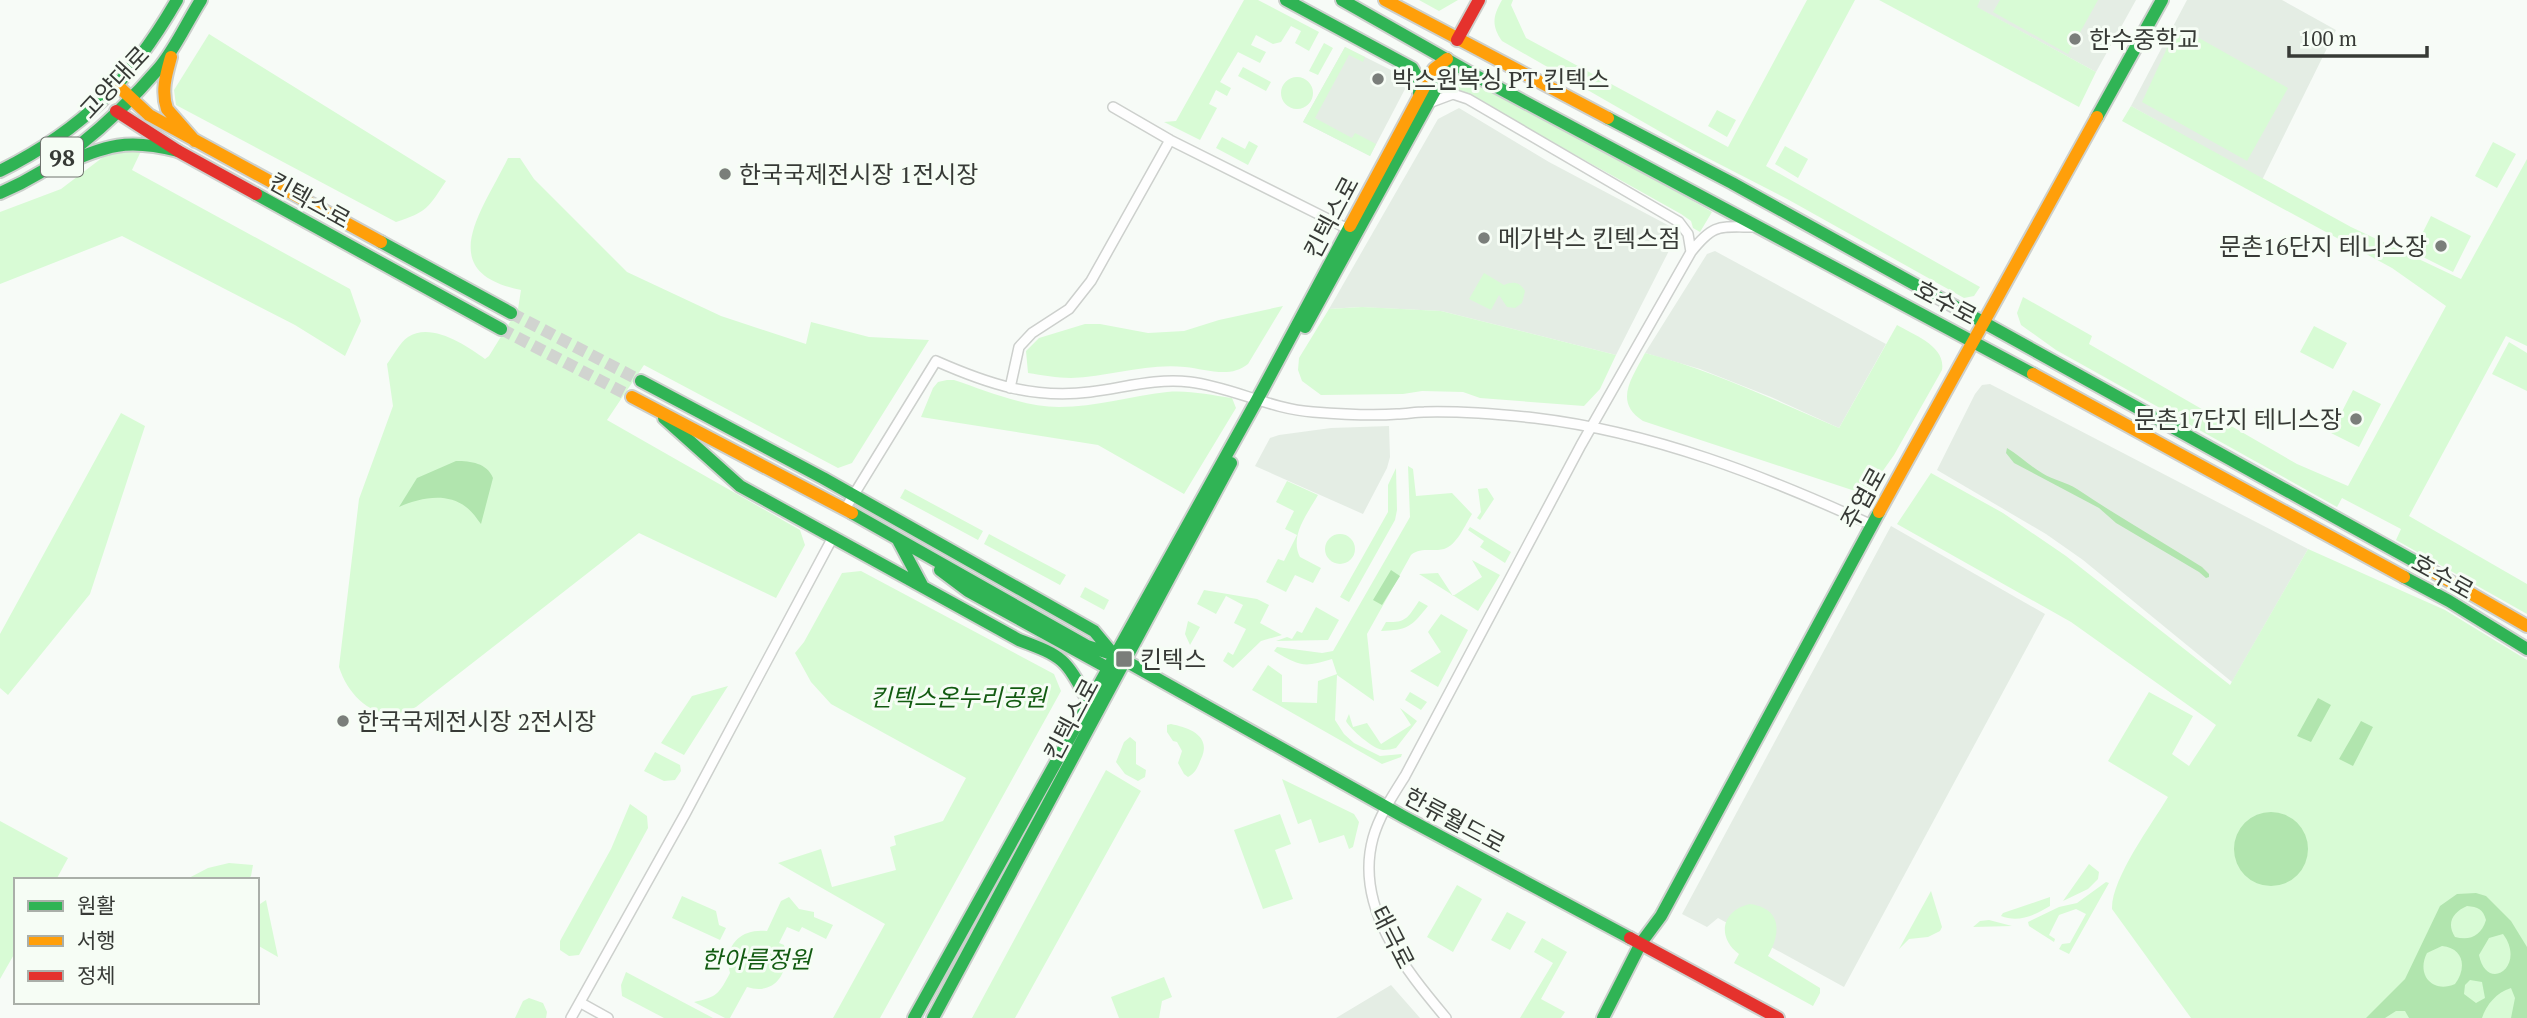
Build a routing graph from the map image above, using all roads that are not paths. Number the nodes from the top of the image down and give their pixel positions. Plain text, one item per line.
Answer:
1 (177, 0) edge
2 (201, 0) edge
3 (1286, 0) edge
4 (1342, 0) edge
5 (1385, 0) edge
6 (1479, 0) edge
7 (2162, 0) edge
8 (1457, 40) junction
9 (175, 45) junction
10 (1447, 59) junction
11 (118, 86) junction
12 (129, 98) junction
13 (1423, 100) junction
14 (103, 101) junction
15 (1113, 107) dead end
16 (116, 111) junction
17 (1170, 140) junction
18 (195, 142) junction
19 (178, 151) junction
20 (0, 171) edge
21 (20, 184) junction
22 (0, 193) edge
23 (1760, 227) junction
24 (1348, 229) junction
25 (1691, 252) junction
26 (512, 313) tunnel mouth
27 (1985, 324) junction
28 (501, 329) tunnel mouth
29 (1974, 341) junction
30 (641, 381) tunnel mouth
31 (1010, 388) junction
32 (632, 397) tunnel mouth
33 (1261, 401) junction
34 (651, 405) junction
35 (1591, 428) junction
36 (853, 495) junction
37 (845, 509) junction
38 (1872, 525) junction
39 (833, 537) junction
40 (897, 539) junction
41 (922, 585) junction
42 (2527, 626) edge
43 (2527, 649) edge
44 (1120, 658) junction
45 (1108, 668) junction
46 (1089, 702) junction
47 (1387, 806) junction
48 (1641, 943) junction
49 (580, 1003) junction
50 (571, 1018) edge
51 (608, 1018) edge
52 (914, 1018) edge
53 (933, 1018) edge
54 (1446, 1018) edge
55 (1604, 1018) edge
56 (1778, 1018) edge

1 - 11 main road, 고양대로 / 98
2 - 9 main road, 고양대로 / 98
3 - 13 main road
4 - 10 main road, 호수로
5 - 8 main road, 호수로
6 - 8 main road, 킨텍스로
7 - 27 main road, 주엽로
8 - 10 main road, 킨텍스로
8 - 27 main road, 호수로
9 - 12 main road, 고양대로 / 98
9 - 18 main road
10 - 13 main road, 킨텍스로
10 - 23 main road, 호수로
11 - 12 main road, 킨텍스로
11 - 14 main road, 고양대로 / 98
12 - 16 main road, 고양대로 / 98
12 - 18 main road, 킨텍스로
13 - 24 main road, 킨텍스로
13 - 25 street
13 - 33 main road, 킨텍스로
14 - 16 main road, 킨텍스로
14 - 20 main road, 고양대로 / 98
15 - 17 street
16 - 19 main road, 킨텍스로
16 - 21 main road, 고양대로 / 98
17 - 24 street
17 - 31 street
18 - 26 main road, 킨텍스로
19 - 21 main road
19 - 28 main road, 킨텍스로
21 - 22 main road, 고양대로 / 98
23 - 25 street, 태극로
23 - 29 main road, 호수로
24 - 33 main road, 킨텍스로
25 - 35 street, 태극로
27 - 29 main road, 주엽로
27 - 42 main road, 호수로
29 - 38 main road, 주엽로
29 - 43 main road, 호수로
30 - 36 main road, 킨텍스로
31 - 33 street
31 - 36 street
32 - 34 main road, 킨텍스로
33 - 35 street
33 - 44 main road, 킨텍스로
34 - 37 main road, 킨텍스로
34 - 39 main road
35 - 38 street
35 - 47 street, 태극로
36 - 37 street
36 - 44 main road, 킨텍스로
37 - 40 main road, 킨텍스로
38 - 48 main road, 주엽로
39 - 41 main road
39 - 49 street
40 - 41 main road
40 - 44 main road, 킨텍스로
40 - 45 main road
41 - 46 main road
44 - 45 main road, 킨텍스로
44 - 47 main road, 한류월드로
44 - 53 main road, 킨텍스로
45 - 46 main road, 킨텍스로
46 - 52 main road, 킨텍스로
47 - 48 main road, 한류월드로
47 - 54 street, 태극로
48 - 55 main road, 주엽로
48 - 56 main road, 한류월드로
49 - 50 street
49 - 51 street

